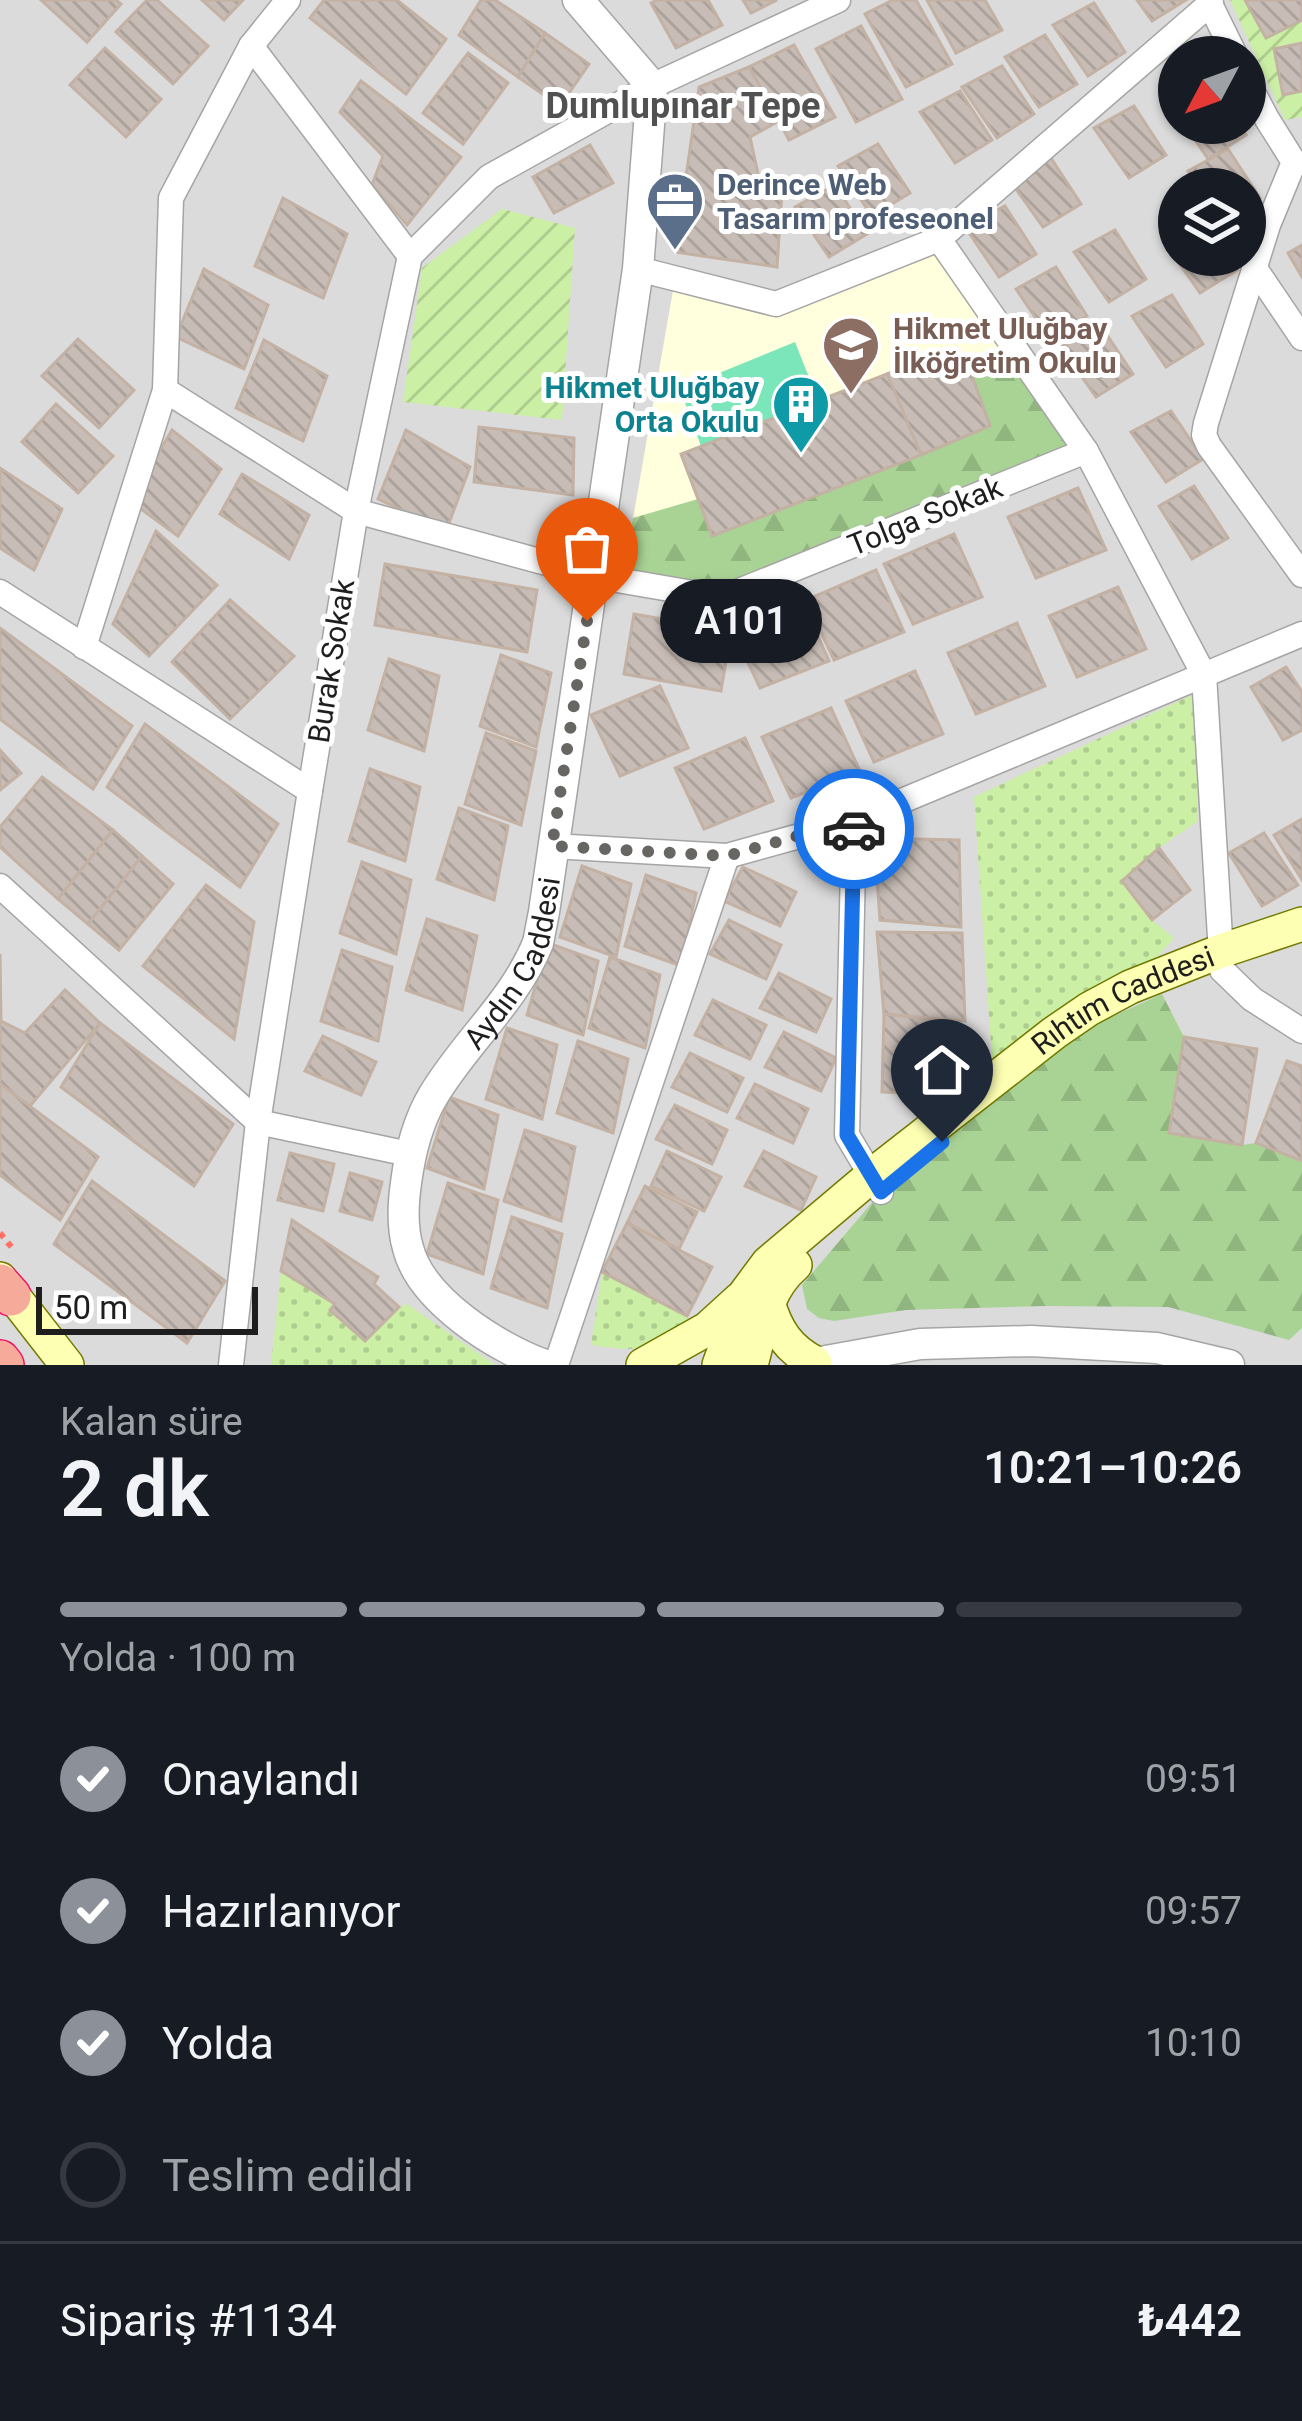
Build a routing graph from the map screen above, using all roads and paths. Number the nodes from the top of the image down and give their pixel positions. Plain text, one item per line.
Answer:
1 (288, 0) edge
2 (578, 0) edge
3 (838, 0) edge
4 (1210, 2) edge
5 (1226, 36) edge
6 (251, 46) junction
7 (652, 86) junction
8 (1266, 117) edge
9 (1266, 236) edge
10 (939, 238) junction
11 (410, 256) junction
12 (638, 269) junction
13 (1251, 276) edge
14 (1260, 276) edge
15 (1302, 338) edge
16 (165, 390) junction
17 (1086, 452) junction
18 (356, 512) junction
19 (1302, 575) edge
20 (594, 576) junction
21 (0, 592) edge
22 (1302, 634) edge
23 (84, 647) junction
24 (1204, 675) junction
25 (310, 791) junction
26 (854, 820) junction
27 (552, 846) junction
28 (727, 856) junction
29 (0, 886) edge
30 (1302, 924) edge
31 (1302, 941) edge
32 (1221, 960) junction
33 (1302, 1031) edge
34 (259, 1122) junction
35 (410, 1154) junction
36 (876, 1184) junction
37 (4, 1286) edge
38 (765, 1290) junction
39 (805, 1364) edge
40 (67, 1365) edge
41 (231, 1365) edge
42 (545, 1365) edge
43 (556, 1365) edge
44 (643, 1365) edge
45 (719, 1365) edge
46 (751, 1365) edge
47 (1229, 1365) edge

1 - 6 street
2 - 7 street
3 - 7 street
4 - 5 street
4 - 10 street
6 - 11 street
6 - 16 street
7 - 11 street
7 - 12 street, Aydın Caddesi
8 - 9 street
10 - 12 street
10 - 17 street
11 - 18 street, Burak Sokak
12 - 20 street, Aydın Caddesi
13 - 19 street
14 - 15 street
16 - 18 street, Tolga Sokak
16 - 23 street
17 - 20 street, Tolga Sokak
17 - 24 street
18 - 20 street, Tolga Sokak
18 - 25 street, Burak Sokak
20 - 27 street, Aydın Caddesi
21 - 23 street
22 - 24 street
23 - 25 street
24 - 26 street
24 - 32 street
25 - 34 street, Burak Sokak
26 - 28 street
26 - 36 street
27 - 28 street
27 - 35 street, Aydın Caddesi
28 - 43 street
29 - 34 street
30 - 32 main road, Rıhtım Caddesi
31 - 32 main road, Rıhtım Caddesi
32 - 33 street
32 - 36 main road, Rıhtım Caddesi
34 - 35 street
34 - 41 street, Burak Sokak
35 - 42 street, Aydın Caddesi
36 - 38 main road, Rıhtım Caddesi
37 - 40 main road
38 - 39 main road
38 - 44 main road, Rıhtım Caddesi
38 - 45 main road
38 - 46 main road
39 - 47 street

